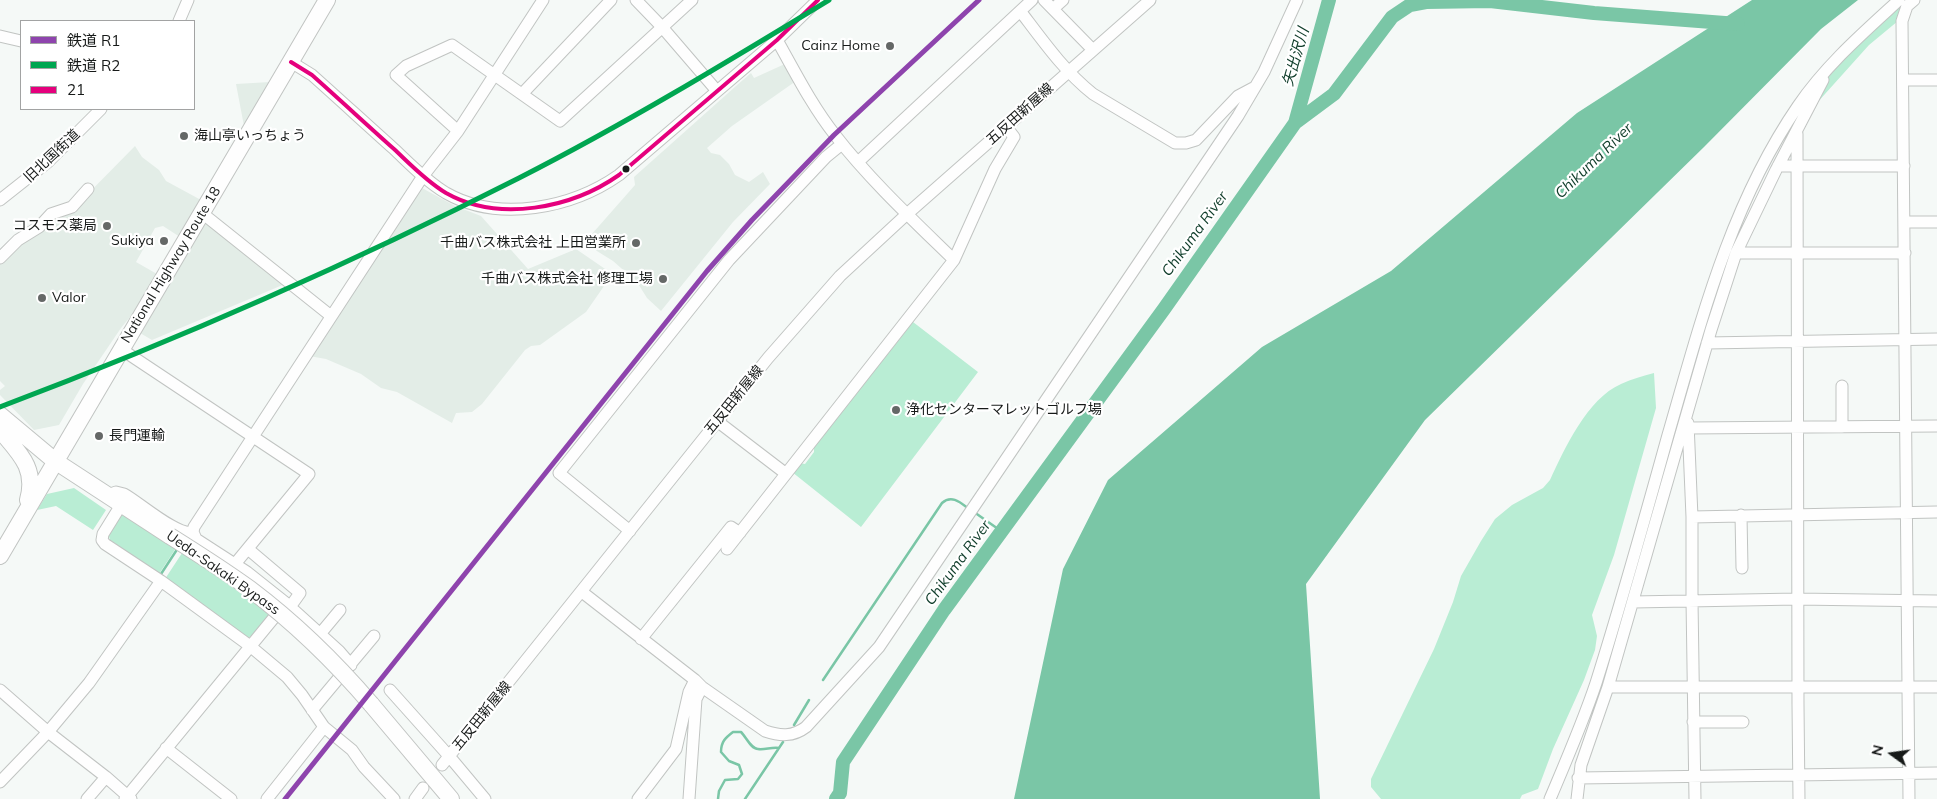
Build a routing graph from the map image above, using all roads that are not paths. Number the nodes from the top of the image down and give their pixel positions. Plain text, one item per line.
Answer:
1 (188, 0) edge
2 (327, 0) edge
3 (543, 0) edge
4 (611, 0) edge
5 (636, 0) edge
6 (692, 0) edge
7 (1032, 0) edge
8 (1044, 0) edge
9 (1063, 0) edge
10 (1150, 0) edge
11 (1297, 0) edge
12 (1899, 0) edge
13 (1914, 0) edge
14 (814, 1) edge
15 (1053, 9) junction
16 (1021, 12) junction
17 (179, 20) edge
18 (662, 28) junction
19 (0, 36) edge
20 (777, 40) junction
21 (20, 41) edge
22 (1093, 50) junction
23 (291, 62) junction
24 (1067, 72) junction
25 (1826, 72) junction
26 (494, 75) junction
27 (1903, 80) junction
28 (1937, 80) edge
29 (1254, 88) junction
30 (717, 91) junction
31 (522, 94) junction
32 (100, 110) edge
33 (1006, 128) junction
34 (458, 130) junction
35 (1797, 132) junction
36 (842, 144) junction
37 (858, 162) junction
38 (1778, 166) junction
39 (1797, 166) junction
40 (1904, 166) junction
41 (423, 176) junction
42 (88, 189) dead end
43 (0, 200) edge
44 (202, 213) junction
45 (907, 214) junction
46 (1904, 222) junction
47 (1937, 222) edge
48 (1797, 253) junction
49 (1904, 253) junction
50 (1736, 254) junction
51 (0, 258) edge
52 (954, 260) junction
53 (1712, 284) junction
54 (331, 316) junction
55 (1711, 330) junction
56 (1937, 339) edge
57 (1906, 340) junction
58 (1797, 341) junction
59 (1707, 343) junction
60 (121, 349) junction
61 (1682, 386) junction
62 (1842, 386) dead end
63 (0, 415) edge
64 (1687, 415) junction
65 (717, 421) junction
66 (1906, 426) junction
67 (1937, 426) edge
68 (1797, 427) junction
69 (1842, 427) junction
70 (1688, 428) junction
71 (0, 430) edge
72 (252, 436) junction
73 (54, 461) junction
74 (785, 473) junction
75 (118, 498) junction
76 (1937, 512) edge
77 (1907, 513) junction
78 (1741, 515) junction
79 (1798, 516) junction
80 (23, 517) junction
81 (1692, 517) junction
82 (630, 531) junction
83 (193, 532) junction
84 (740, 533) junction
85 (248, 549) junction
86 (726, 549) dead end
87 (0, 556) edge
88 (235, 564) junction
89 (1742, 568) dead end
90 (161, 581) junction
91 (582, 592) junction
92 (1797, 599) junction
93 (1692, 600) junction
94 (1907, 601) junction
95 (1937, 601) edge
96 (1633, 602) junction
97 (288, 605) junction
98 (340, 610) dead end
99 (320, 634) junction
100 (374, 636) dead end
101 (641, 639) junction
102 (250, 646) junction
103 (350, 665) junction
104 (698, 684) junction
105 (1693, 687) junction
106 (1798, 687) junction
107 (1908, 687) junction
108 (1937, 687) edge
109 (1608, 688) junction
110 (0, 690) edge
111 (390, 690) dead end
112 (312, 710) junction
113 (1693, 722) junction
114 (1743, 722) dead end
115 (324, 728) junction
116 (48, 732) junction
117 (166, 748) junction
118 (445, 761) junction
119 (1908, 773) junction
120 (1937, 774) edge
121 (1800, 775) junction
122 (1694, 776) junction
123 (106, 777) junction
124 (1578, 778) junction
125 (0, 782) edge
126 (424, 788) dead end
127 (128, 798) edge
128 (87, 799) edge
129 (231, 799) edge
130 (267, 799) edge
131 (394, 799) edge
132 (415, 799) edge
133 (451, 799) edge
134 (485, 799) edge
135 (638, 799) edge
136 (689, 799) edge
137 (1550, 799) edge
138 (1577, 799) edge
139 (1695, 799) edge
140 (1800, 799) edge
141 (1908, 799) edge

1 - 17 street
2 - 23 highway, National Highway Route 18
3 - 26 street
4 - 31 street
5 - 18 street
6 - 18 street
7 - 16 street
8 - 15 street
9 - 15 street
10 - 22 street, 五反田新屋線
11 - 29 street
12 - 25 street
13 - 27 street
14 - 20 street
15 - 22 street
16 - 24 street
16 - 37 street
18 - 30 street
18 - 31 street
19 - 21 street
20 - 30 street
20 - 36 street
22 - 24 street, 五反田新屋線
23 - 41 street
23 - 44 highway, National Highway Route 18
24 - 29 street
24 - 33 street, 五反田新屋線
25 - 35 street
25 - 53 street
26 - 31 street
26 - 34 street
26 - 34 street
27 - 28 street
27 - 40 street
29 - 104 street
30 - 41 street
32 - 43 street, 旧北国街道
33 - 45 street, 五反田新屋線
33 - 52 street
34 - 41 street
35 - 38 street
35 - 39 street
36 - 37 street
36 - 82 street
37 - 45 street
38 - 39 street
38 - 50 street
39 - 40 street
39 - 48 street
40 - 46 street
41 - 54 street
42 - 51 street
44 - 54 street
44 - 60 highway, National Highway Route 18
45 - 52 street
45 - 65 street, 五反田新屋線
46 - 47 street
46 - 49 street
48 - 49 street
48 - 50 street
48 - 58 street
49 - 57 street
50 - 55 street
52 - 74 street
53 - 55 street
53 - 61 street
54 - 72 street
55 - 59 street
56 - 57 street
57 - 58 street
57 - 66 street
58 - 59 street
58 - 68 street
59 - 64 street
60 - 72 street
60 - 73 highway, National Highway Route 18
61 - 64 street
61 - 137 street
62 - 69 street
63 - 73 highway, Ueda-Sakaki Bypass
64 - 70 street
64 - 96 street
65 - 74 street
65 - 82 street, 五反田新屋線
66 - 67 street
66 - 69 street
66 - 77 street
68 - 69 street
68 - 70 street
68 - 79 street
70 - 81 street
71 - 80 highway
72 - 83 street
72 - 85 street
73 - 75 highway, Ueda-Sakaki Bypass
73 - 80 highway, National Highway Route 18
74 - 84 street
75 - 83 street
75 - 90 street
75 - 133 highway, Ueda-Sakaki Bypass, bridge
76 - 77 street
77 - 79 street
77 - 94 street
78 - 79 street
78 - 81 street
78 - 89 street
79 - 92 street
80 - 87 highway, National Highway Route 18
81 - 93 street
82 - 91 street, 五反田新屋線
83 - 88 street
84 - 86 street
84 - 101 street
85 - 88 street
85 - 97 street
88 - 97 street
90 - 102 street
90 - 116 street
91 - 101 street
91 - 118 street, 五反田新屋線
92 - 93 street
92 - 94 street
92 - 106 street
93 - 96 street
93 - 105 street
94 - 95 street
94 - 107 street
96 - 109 street
97 - 99 street
97 - 102 street
98 - 99 street
99 - 103 street
100 - 103 street
101 - 104 street
102 - 112 street
102 - 117 street
103 - 112 street
104 - 135 street
104 - 136 street
105 - 106 street
105 - 109 street
105 - 113 street
106 - 107 street
106 - 121 street
107 - 108 street
107 - 119 street
109 - 124 street
110 - 116 street
111 - 118 street
112 - 115 street
113 - 114 street
113 - 122 street
115 - 130 street
115 - 131 street
116 - 123 street
116 - 125 street
117 - 127 street
117 - 129 street
118 - 134 street
119 - 120 street
119 - 121 street
119 - 141 street
121 - 122 street
121 - 140 street
122 - 124 street
122 - 139 street
123 - 127 street
123 - 128 street
124 - 138 street
126 - 132 street

